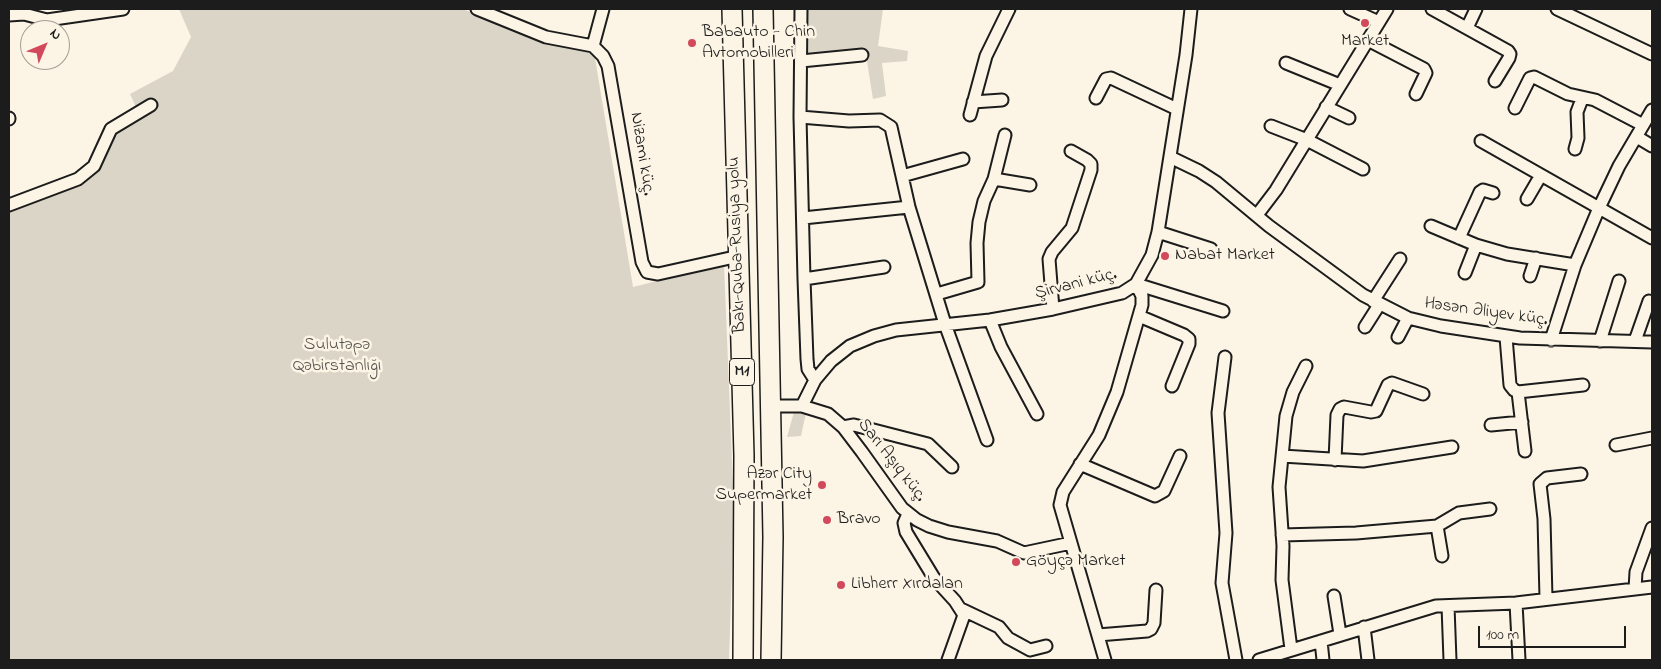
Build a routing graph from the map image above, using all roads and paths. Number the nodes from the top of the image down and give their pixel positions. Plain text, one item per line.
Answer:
1 (123, 9) edge
2 (477, 9) edge
3 (603, 9) edge
4 (732, 9) edge
5 (763, 9) edge
6 (801, 9) edge
7 (1009, 9) edge
8 (1189, 9) edge
9 (1350, 9) edge
10 (1387, 9) edge
11 (1432, 9) edge
12 (1476, 9) edge
13 (1557, 9) edge
14 (9, 15) edge
15 (1379, 22) junction
16 (1467, 28) junction
17 (1368, 40) junction
18 (593, 46) junction
19 (1652, 54) edge
20 (862, 55) dead end
21 (801, 61) junction
22 (1286, 63) dead end
23 (1495, 81) dead end
24 (1340, 85) junction
25 (1416, 94) dead end
26 (1096, 98) dead end
27 (1582, 99) junction
28 (1002, 100) dead end
29 (973, 102) junction
30 (151, 106) dead end
31 (1326, 107) junction
32 (1515, 108) dead end
33 (1177, 109) junction
34 (1652, 110) edge
35 (970, 116) dead end
36 (800, 117) junction
37 (1349, 118) dead end
38 (1643, 125) junction
39 (1272, 126) dead end
40 (1005, 135) dead end
41 (1637, 137) junction
42 (1307, 140) junction
43 (1481, 141) dead end
44 (1652, 146) edge
45 (1575, 149) dead end
46 (1071, 151) dead end
47 (1170, 157) junction
48 (962, 159) dead end
49 (1363, 169) dead end
50 (1541, 175) junction
51 (902, 176) junction
52 (994, 179) junction
53 (1030, 185) dead end
54 (1492, 194) dead end
55 (1527, 199) dead end
56 (9, 205) edge
57 (909, 207) junction
58 (1599, 208) junction
59 (1257, 215) junction
60 (803, 218) junction
61 (1431, 226) dead end
62 (1158, 232) junction
63 (1459, 238) junction
64 (1652, 238) edge
65 (1476, 245) junction
66 (1211, 249) dead end
67 (739, 256) junction
68 (1536, 258) junction
69 (1400, 259) dead end
70 (1574, 265) junction
71 (884, 267) dead end
72 (1465, 273) dead end
73 (1530, 276) dead end
74 (804, 279) junction
75 (1619, 280) dead end
76 (1136, 284) junction
77 (937, 294) junction
78 (1649, 301) dead end
79 (1376, 303) junction
80 (1054, 309) junction
81 (1223, 311) dead end
82 (1139, 316) junction
83 (1408, 318) junction
84 (990, 320) junction
85 (945, 324) junction
86 (1365, 327) dead end
87 (1398, 337) dead end
88 (1506, 337) junction
89 (1551, 340) junction
90 (1600, 341) junction
91 (1635, 341) junction
92 (1652, 342) edge
93 (1225, 357) dead end
94 (1306, 366) dead end
95 (816, 380) junction
96 (1172, 386) dead end
97 (1583, 386) dead end
98 (1518, 392) junction
99 (1423, 394) dead end
100 (771, 406) junction
101 (802, 406) junction
102 (1037, 414) dead end
103 (1522, 422) junction
104 (1491, 425) dead end
105 (843, 427) junction
106 (1652, 438) edge
107 (987, 440) dead end
108 (1616, 445) dead end
109 (1452, 447) dead end
110 (1525, 451) dead end
111 (1180, 456) dead end
112 (1282, 456) junction
113 (1335, 460) junction
114 (1080, 464) junction
115 (952, 467) dead end
116 (1581, 474) dead end
117 (1490, 508) dead end
118 (908, 514) junction
119 (1437, 526) junction
120 (1652, 528) edge
121 (1282, 535) junction
122 (1071, 544) junction
123 (1442, 556) dead end
124 (1652, 587) edge
125 (1635, 589) junction
126 (1156, 590) dead end
127 (1334, 596) dead end
128 (1546, 598) junction
129 (1516, 603) junction
130 (1448, 606) junction
131 (961, 609) junction
132 (1364, 627) junction
133 (1340, 634) junction
134 (1098, 635) junction
135 (1320, 640) junction
136 (1046, 646) dead end
137 (1292, 649) junction
138 (743, 660) edge
139 (771, 660) edge
140 (948, 660) edge
141 (1105, 660) edge
142 (1236, 660) edge
143 (1260, 660) edge
144 (1323, 660) edge
145 (1368, 660) edge
146 (1450, 660) edge
147 (1519, 660) edge

1 - 14 street
2 - 18 street
3 - 18 street
4 - 67 highway, Bakı-Quba-Rusiya yolu / M1
5 - 100 highway, Bakı-Quba-Rusiya yolu / M1
6 - 21 street
7 - 29 street
8 - 33 street, Şirvani küç.
9 - 15 street
10 - 15 street
11 - 16 street
12 - 16 street
13 - 19 street
15 - 17 street
16 - 23 street
17 - 24 street
17 - 25 street
18 - 67 street, Nizami küç.
20 - 21 street
21 - 36 street
22 - 24 street
24 - 31 street
26 - 33 street
27 - 32 street
27 - 38 street
27 - 45 street
28 - 29 street
29 - 35 street
30 - 56 street
31 - 37 street
31 - 42 street
33 - 47 street, Şirvani küç.
34 - 38 street
36 - 51 street
36 - 60 street
38 - 41 street
39 - 42 street
40 - 52 street
41 - 44 street
41 - 58 street
42 - 49 street
42 - 59 street
43 - 50 street
46 - 80 street
47 - 59 street, Həsən Əliyev küç.
47 - 62 street, Şirvani küç.
48 - 51 street
50 - 55 street
50 - 58 street
51 - 57 street
52 - 53 street
52 - 77 street
54 - 63 street
57 - 60 street
57 - 77 street
58 - 64 street
58 - 70 street
59 - 79 street, Həsən Əliyev küç.
60 - 74 street
61 - 63 street
62 - 66 street
62 - 76 street, Şirvani küç.
63 - 65 street
65 - 68 street
65 - 72 street
67 - 138 highway, Bakı-Quba-Rusiya yolu / M1
68 - 70 street
68 - 73 street
69 - 79 street
70 - 89 street
71 - 74 street
74 - 95 street
75 - 90 street
76 - 80 street, Şirvani küç.
76 - 81 street
76 - 82 street
77 - 85 street
78 - 91 street
79 - 83 street, Həsən Əliyev küç.
79 - 86 street
80 - 84 street, Şirvani küç.
82 - 96 street
82 - 114 street
83 - 87 street
83 - 88 street, Həsən Əliyev küç.
84 - 85 street, Şirvani küç.
84 - 102 street
85 - 95 street, Şirvani küç.
85 - 107 street
88 - 89 street, Həsən Əliyev küç.
88 - 98 street
89 - 90 street, Həsən Əliyev küç.
90 - 91 street, Həsən Əliyev küç.
91 - 92 street, Həsən Əliyev küç.
93 - 142 street
94 - 112 street
95 - 101 street, Şirvani küç.
97 - 98 street
98 - 103 street
99 - 113 street
100 - 101 street, Sarı Aşıq küç.
100 - 139 highway, Bakı-Quba-Rusiya yolu / M1
101 - 105 street, Sarı Aşıq küç.
103 - 104 street
103 - 110 street
105 - 115 street
105 - 118 street, Sarı Aşıq küç.
106 - 108 street
109 - 113 street
111 - 114 street
112 - 113 street
112 - 121 street
114 - 122 street
116 - 128 street
117 - 119 street
118 - 122 street, Sarı Aşıq küç.
118 - 131 street
119 - 121 street
119 - 123 street
120 - 125 street
121 - 137 street
122 - 134 street
124 - 125 street
125 - 128 street
126 - 134 street
127 - 133 street
128 - 129 street
129 - 130 street
129 - 147 street
130 - 132 street
130 - 146 street
131 - 136 street
131 - 140 street
132 - 133 street
132 - 145 street
133 - 135 street
134 - 141 street
135 - 137 street
135 - 144 street
137 - 143 street

